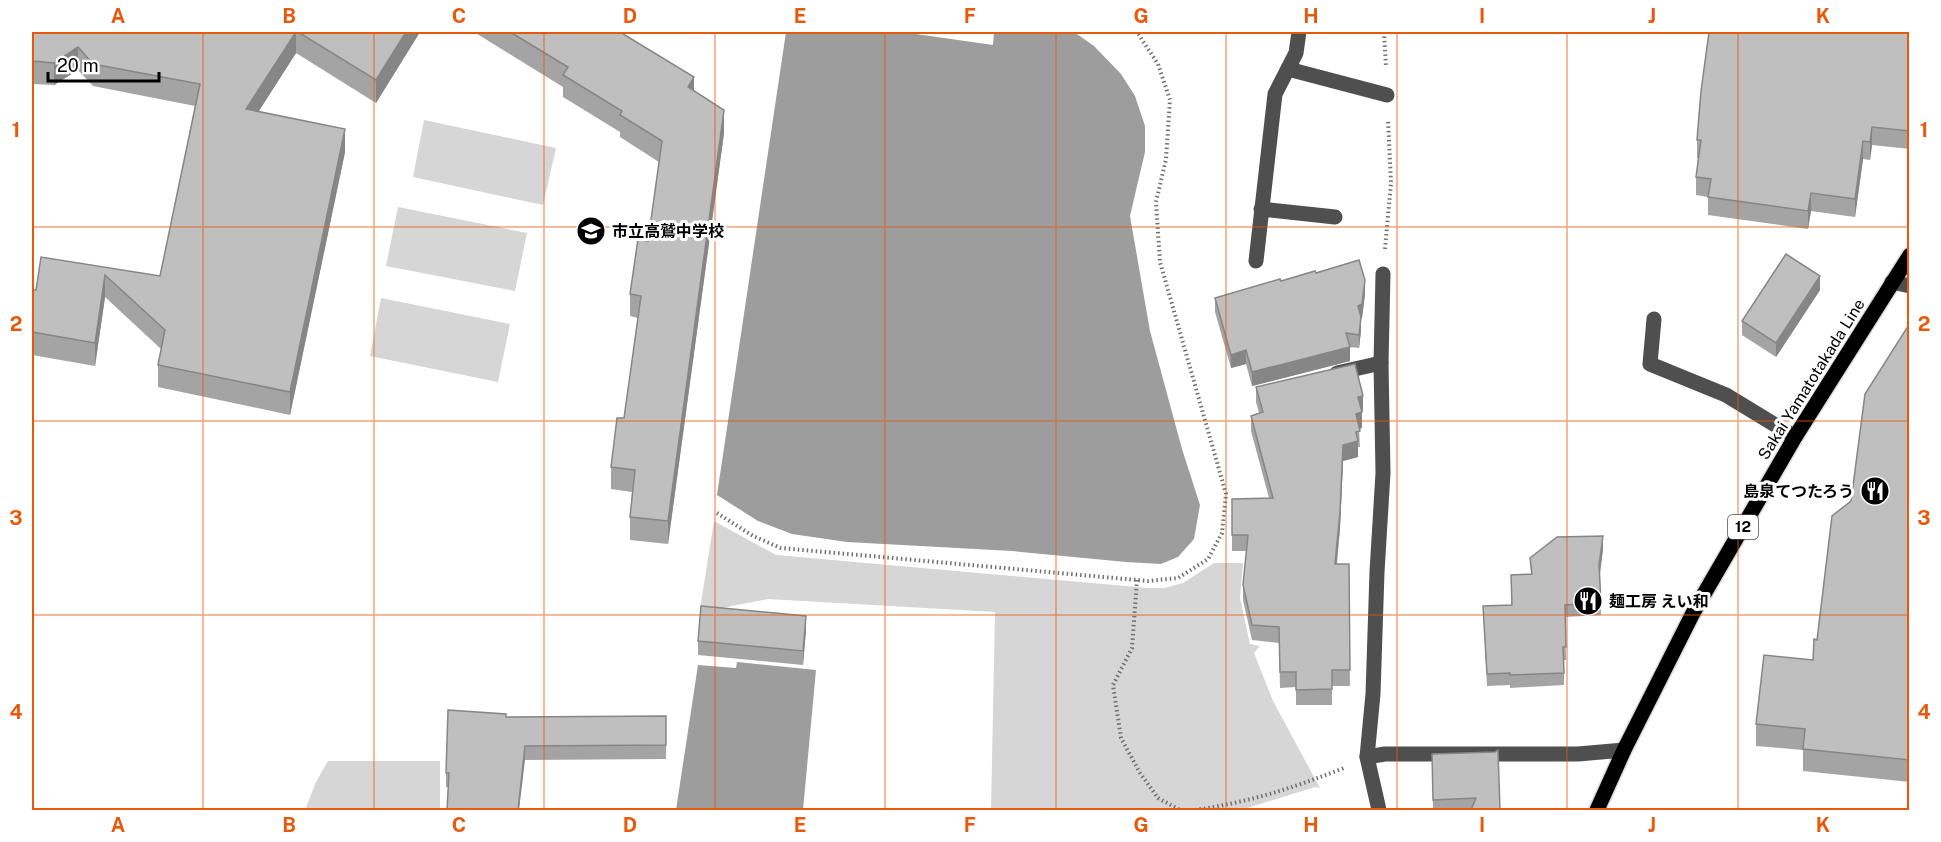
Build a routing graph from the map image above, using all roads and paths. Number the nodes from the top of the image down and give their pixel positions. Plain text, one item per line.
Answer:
1 (1137, 32) edge
2 (1299, 32) edge
3 (1384, 32) edge
4 (1288, 69) junction
5 (1387, 95) junction
6 (1261, 209) junction
7 (1335, 217) dead end
8 (1910, 255) edge
9 (1256, 261) dead end
10 (1383, 274) joint
11 (1892, 282) junction
12 (1910, 286) edge
13 (1654, 319) dead end
14 (1381, 363) junction
15 (1325, 376) edge
16 (1795, 437) junction
17 (717, 513) dead end
18 (1137, 580) junction
19 (1624, 750) junction
20 (1367, 757) junction
21 (1180, 810) edge
22 (1195, 810) edge
23 (1378, 810) edge
24 (1597, 810) edge

1 - 18 path
2 - 4 street
3 - 5 path
4 - 5 street
4 - 6 street
5 - 10 path
6 - 7 street
6 - 9 street
8 - 11 main road, Sakai Yamatotakada Line / 12
10 - 14 street
11 - 12 street
11 - 16 main road, Sakai Yamatotakada Line / 12
13 - 16 street
14 - 15 street
14 - 20 street
16 - 19 main road, Sakai Yamatotakada Line / 12
17 - 18 path
18 - 21 path
19 - 20 street
19 - 24 main road, Sakai Yamatotakada Line / 12
20 - 22 path
20 - 23 street

